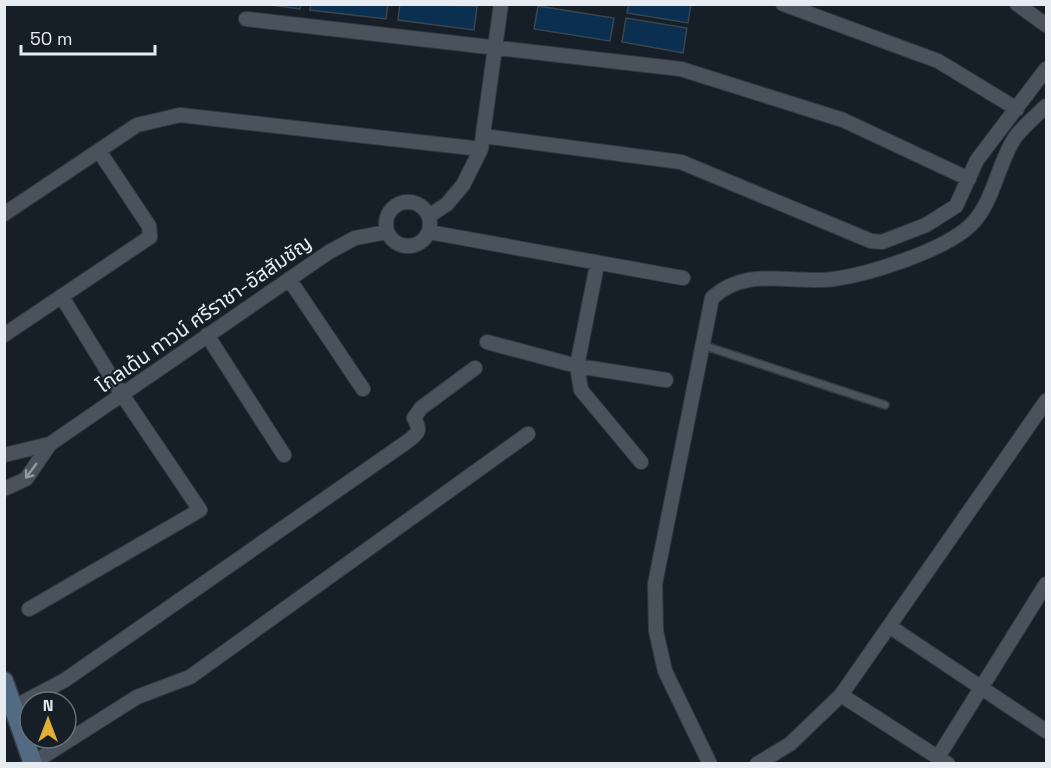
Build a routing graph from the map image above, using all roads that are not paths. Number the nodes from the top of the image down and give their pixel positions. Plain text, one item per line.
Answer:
1 (501, 4) edge
2 (783, 4) edge
3 (1017, 4) edge
4 (246, 19) dead end
5 (1047, 25) edge
6 (495, 48) junction
7 (1047, 69) edge
8 (1047, 106) edge
9 (1017, 109) junction
10 (482, 143) junction
11 (99, 151) junction
12 (969, 179) junction
13 (4, 214) edge
14 (429, 216) junction
15 (387, 232) junction
16 (429, 232) junction
17 (597, 265) junction
18 (683, 278) dead end
19 (289, 279) junction
20 (62, 297) junction
21 (207, 334) junction
22 (4, 335) edge
23 (487, 342) dead end
24 (700, 345) junction
25 (577, 366) junction
26 (475, 368) dead end
27 (666, 380) dead end
28 (363, 389) dead end
29 (121, 393) junction
30 (1047, 400) edge
31 (885, 405) dead end
32 (528, 434) dead end
33 (50, 444) junction
34 (4, 455) edge
35 (284, 455) dead end
36 (641, 462) dead end
37 (4, 489) edge
38 (1047, 584) edge
39 (29, 609) dead end
40 (889, 626) junction
41 (4, 681) edge
42 (981, 686) junction
43 (842, 695) junction
44 (14, 707) junction
45 (1047, 730) edge
46 (943, 760) edge
47 (33, 763) edge
48 (710, 764) edge
49 (757, 764) edge

1 - 6 street
2 - 9 street
3 - 5 street
4 - 6 street
6 - 10 street
6 - 12 street
7 - 9 street
8 - 24 street
9 - 12 street
10 - 11 street
10 - 12 street
10 - 14 street
11 - 13 street
11 - 20 street
14 - 15 street
14 - 16 street
15 - 16 street
15 - 19 street, โกลเด้น ทาวน์ ศรีราชา-อัสสัมชัญ
16 - 17 street
17 - 18 street
17 - 25 street
19 - 21 street, โกลเด้น ทาวน์ ศรีราชา-อัสสัมชัญ
19 - 28 street
20 - 22 street
20 - 29 street
21 - 29 street, โกลเด้น ทาวน์ ศรีราชา-อัสสัมชัญ
21 - 35 street
23 - 25 street
24 - 31 lane
24 - 48 street
25 - 27 street
25 - 36 street
26 - 44 street
29 - 33 street, โกลเด้น ทาวน์ ศรีราชา-อัสสัมชัญ
29 - 39 street
30 - 40 street
32 - 47 street
33 - 34 street, โกลเด้น ทาวน์ ศรีราชา-อัสสัมชัญ
33 -> 37 street, โกลเด้น ทาวน์ ศรีราชา-อัสสัมชัญ
38 - 42 street
40 - 42 street
40 - 43 street
41 - 44 main road
42 - 45 street
42 - 46 street
43 - 46 street
43 - 49 street
44 - 47 main road

